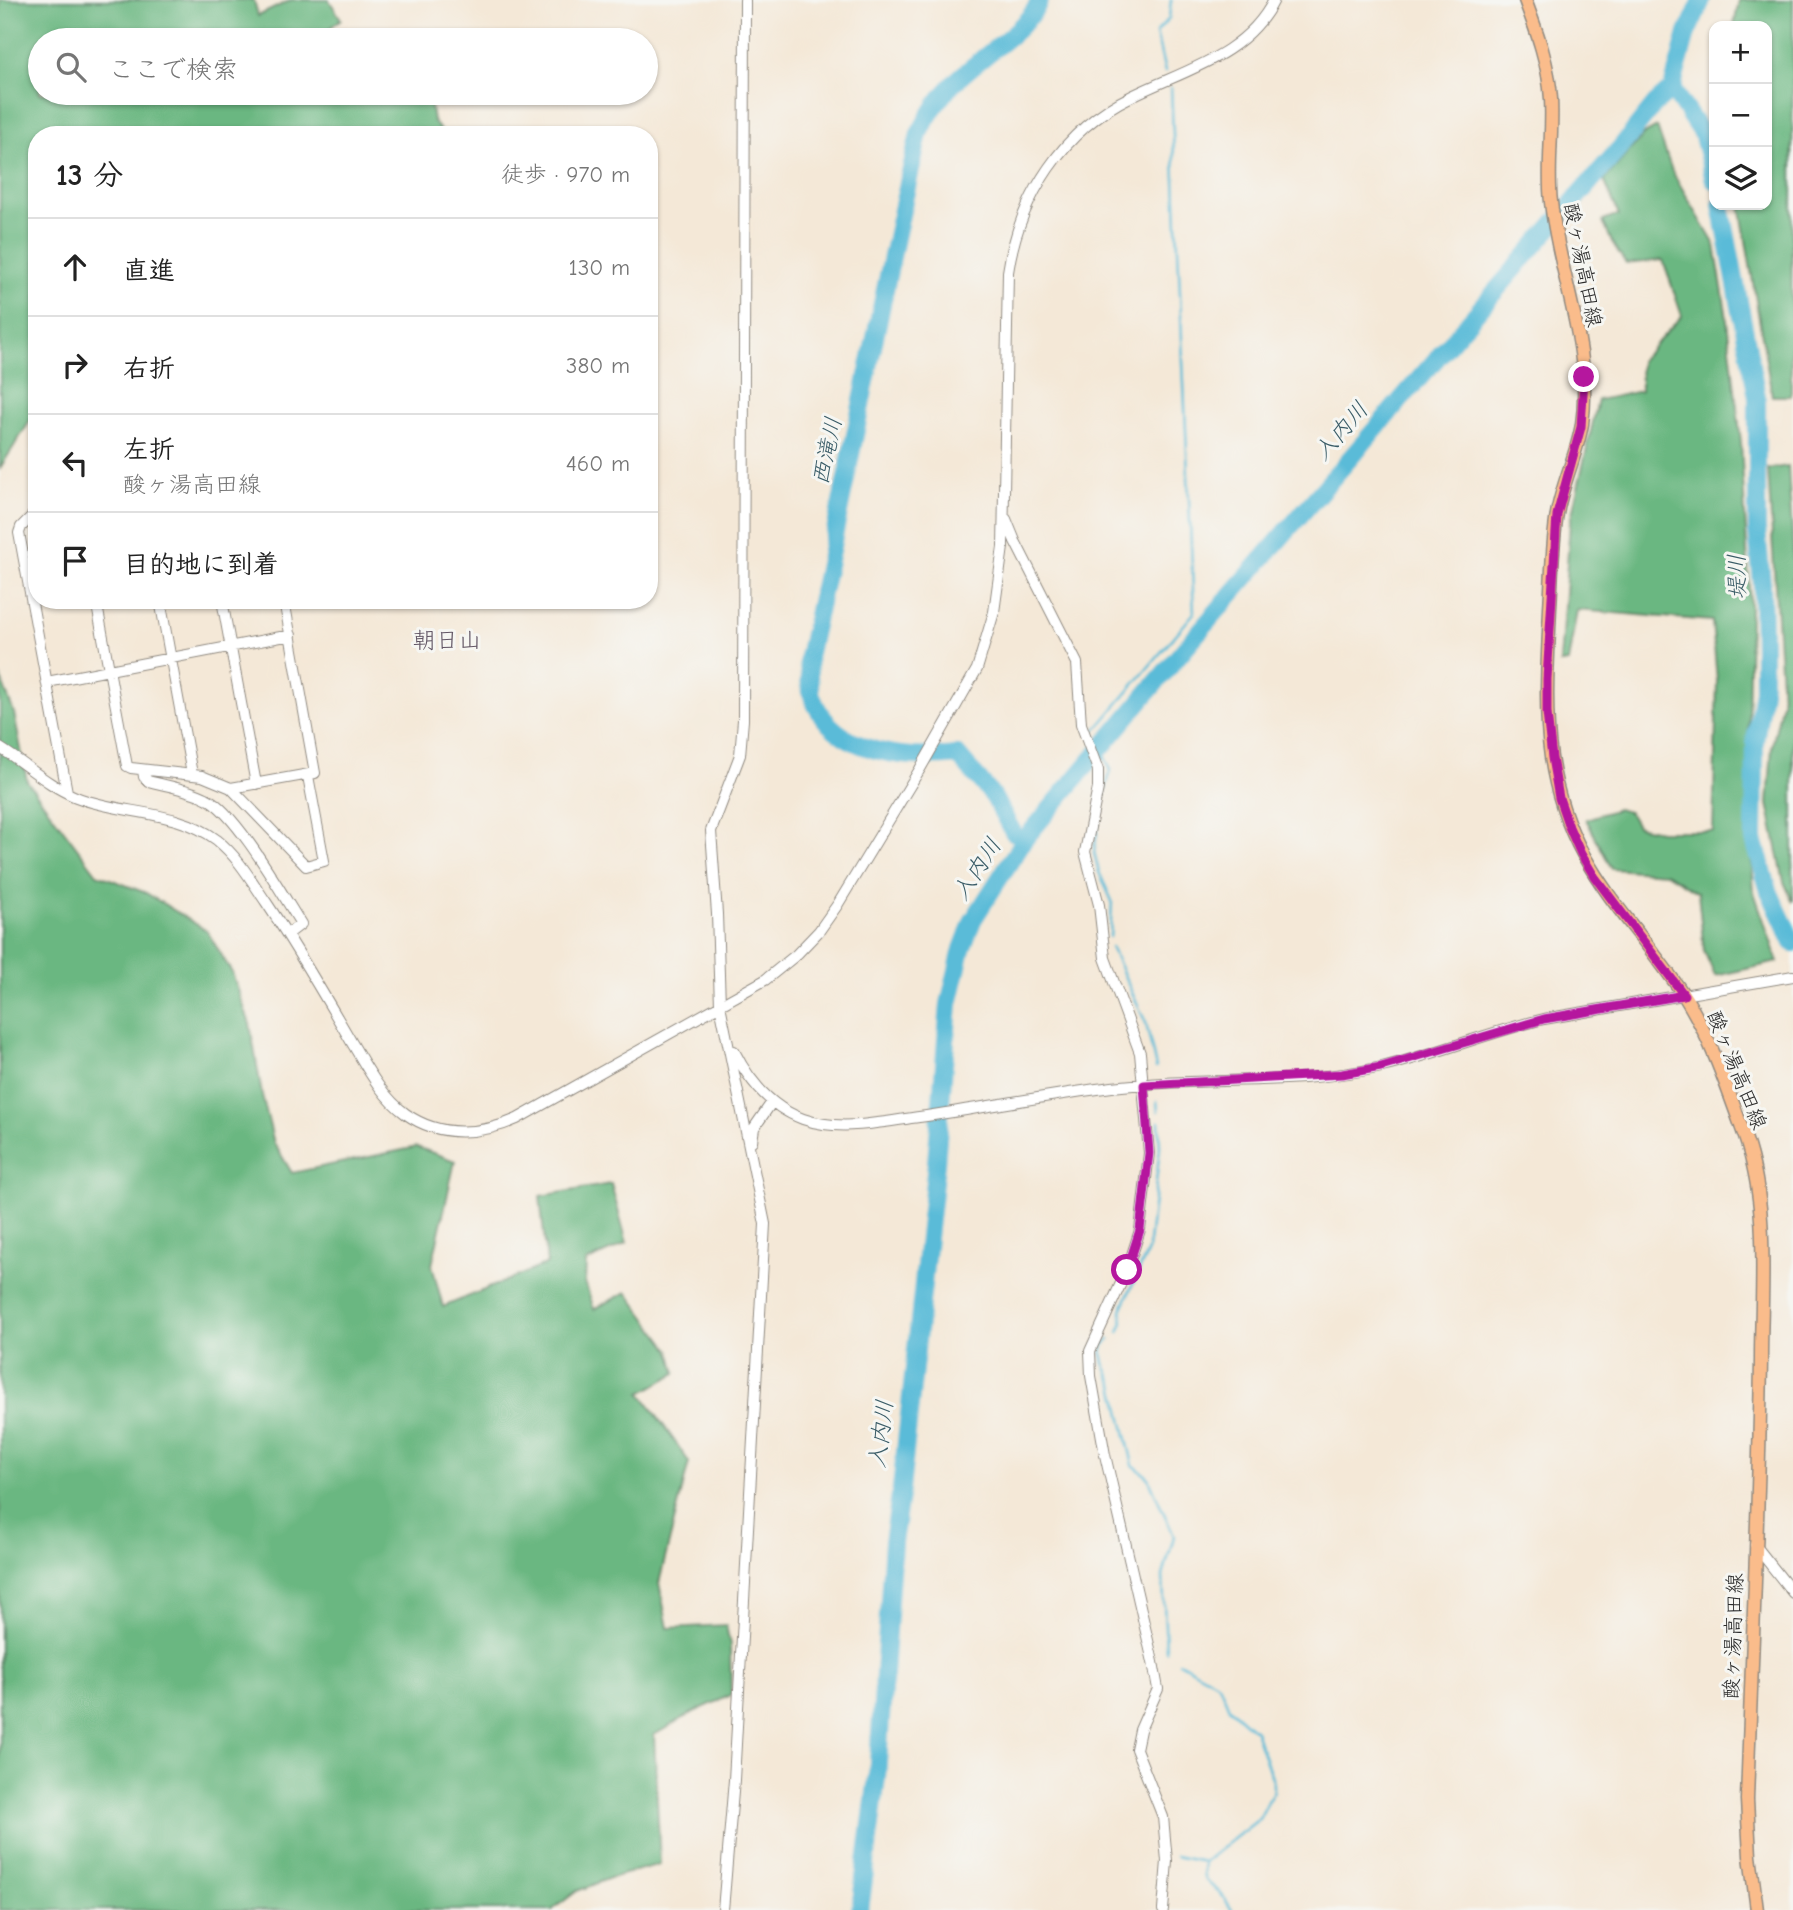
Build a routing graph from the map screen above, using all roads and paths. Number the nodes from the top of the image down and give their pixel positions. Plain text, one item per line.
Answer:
1 (745, 0) edge
2 (1525, 0) edge
3 (1271, 2) edge
4 (1005, 515) junction
5 (28, 520) edge
6 (28, 581) edge
7 (33, 609) edge
8 (98, 609) edge
9 (162, 609) edge
10 (224, 609) edge
11 (286, 609) edge
12 (291, 635) junction
13 (230, 648) junction
14 (171, 659) junction
15 (109, 670) junction
16 (47, 682) junction
17 (0, 748) edge
18 (143, 770) junction
19 (192, 774) junction
20 (308, 776) junction
21 (256, 784) junction
22 (231, 788) junction
23 (67, 792) junction
24 (288, 934) junction
25 (1793, 976) edge
26 (1684, 995) junction
27 (720, 1005) junction
28 (727, 1037) junction
29 (1144, 1085) junction
30 (772, 1102) junction
31 (750, 1149) junction
32 (1755, 1545) junction
33 (1793, 1593) edge
34 (723, 1910) edge
35 (1163, 1910) edge
36 (1757, 1910) edge

1 - 27 street
2 - 26 main road, 酸ヶ湯高田線
3 - 4 street
4 - 27 street
4 - 29 street
5 - 6 street
7 - 16 street
8 - 15 street
9 - 14 street
10 - 13 street
11 - 12 street
12 - 13 street
12 - 20 street
13 - 14 street
13 - 21 street
14 - 15 street
14 - 19 street
15 - 16 street
15 - 18 street
16 - 23 street
17 - 23 street
18 - 19 street
18 - 24 street
19 - 22 street
20 - 21 street
20 - 22 street
21 - 22 street
23 - 24 street
24 - 27 street
25 - 26 street
26 - 29 street
26 - 32 main road, 酸ヶ湯高田線
27 - 28 street
28 - 30 street
28 - 31 street
29 - 30 street
29 - 35 street
30 - 31 street
31 - 34 street
32 - 33 street
32 - 36 main road, 酸ヶ湯高田線

